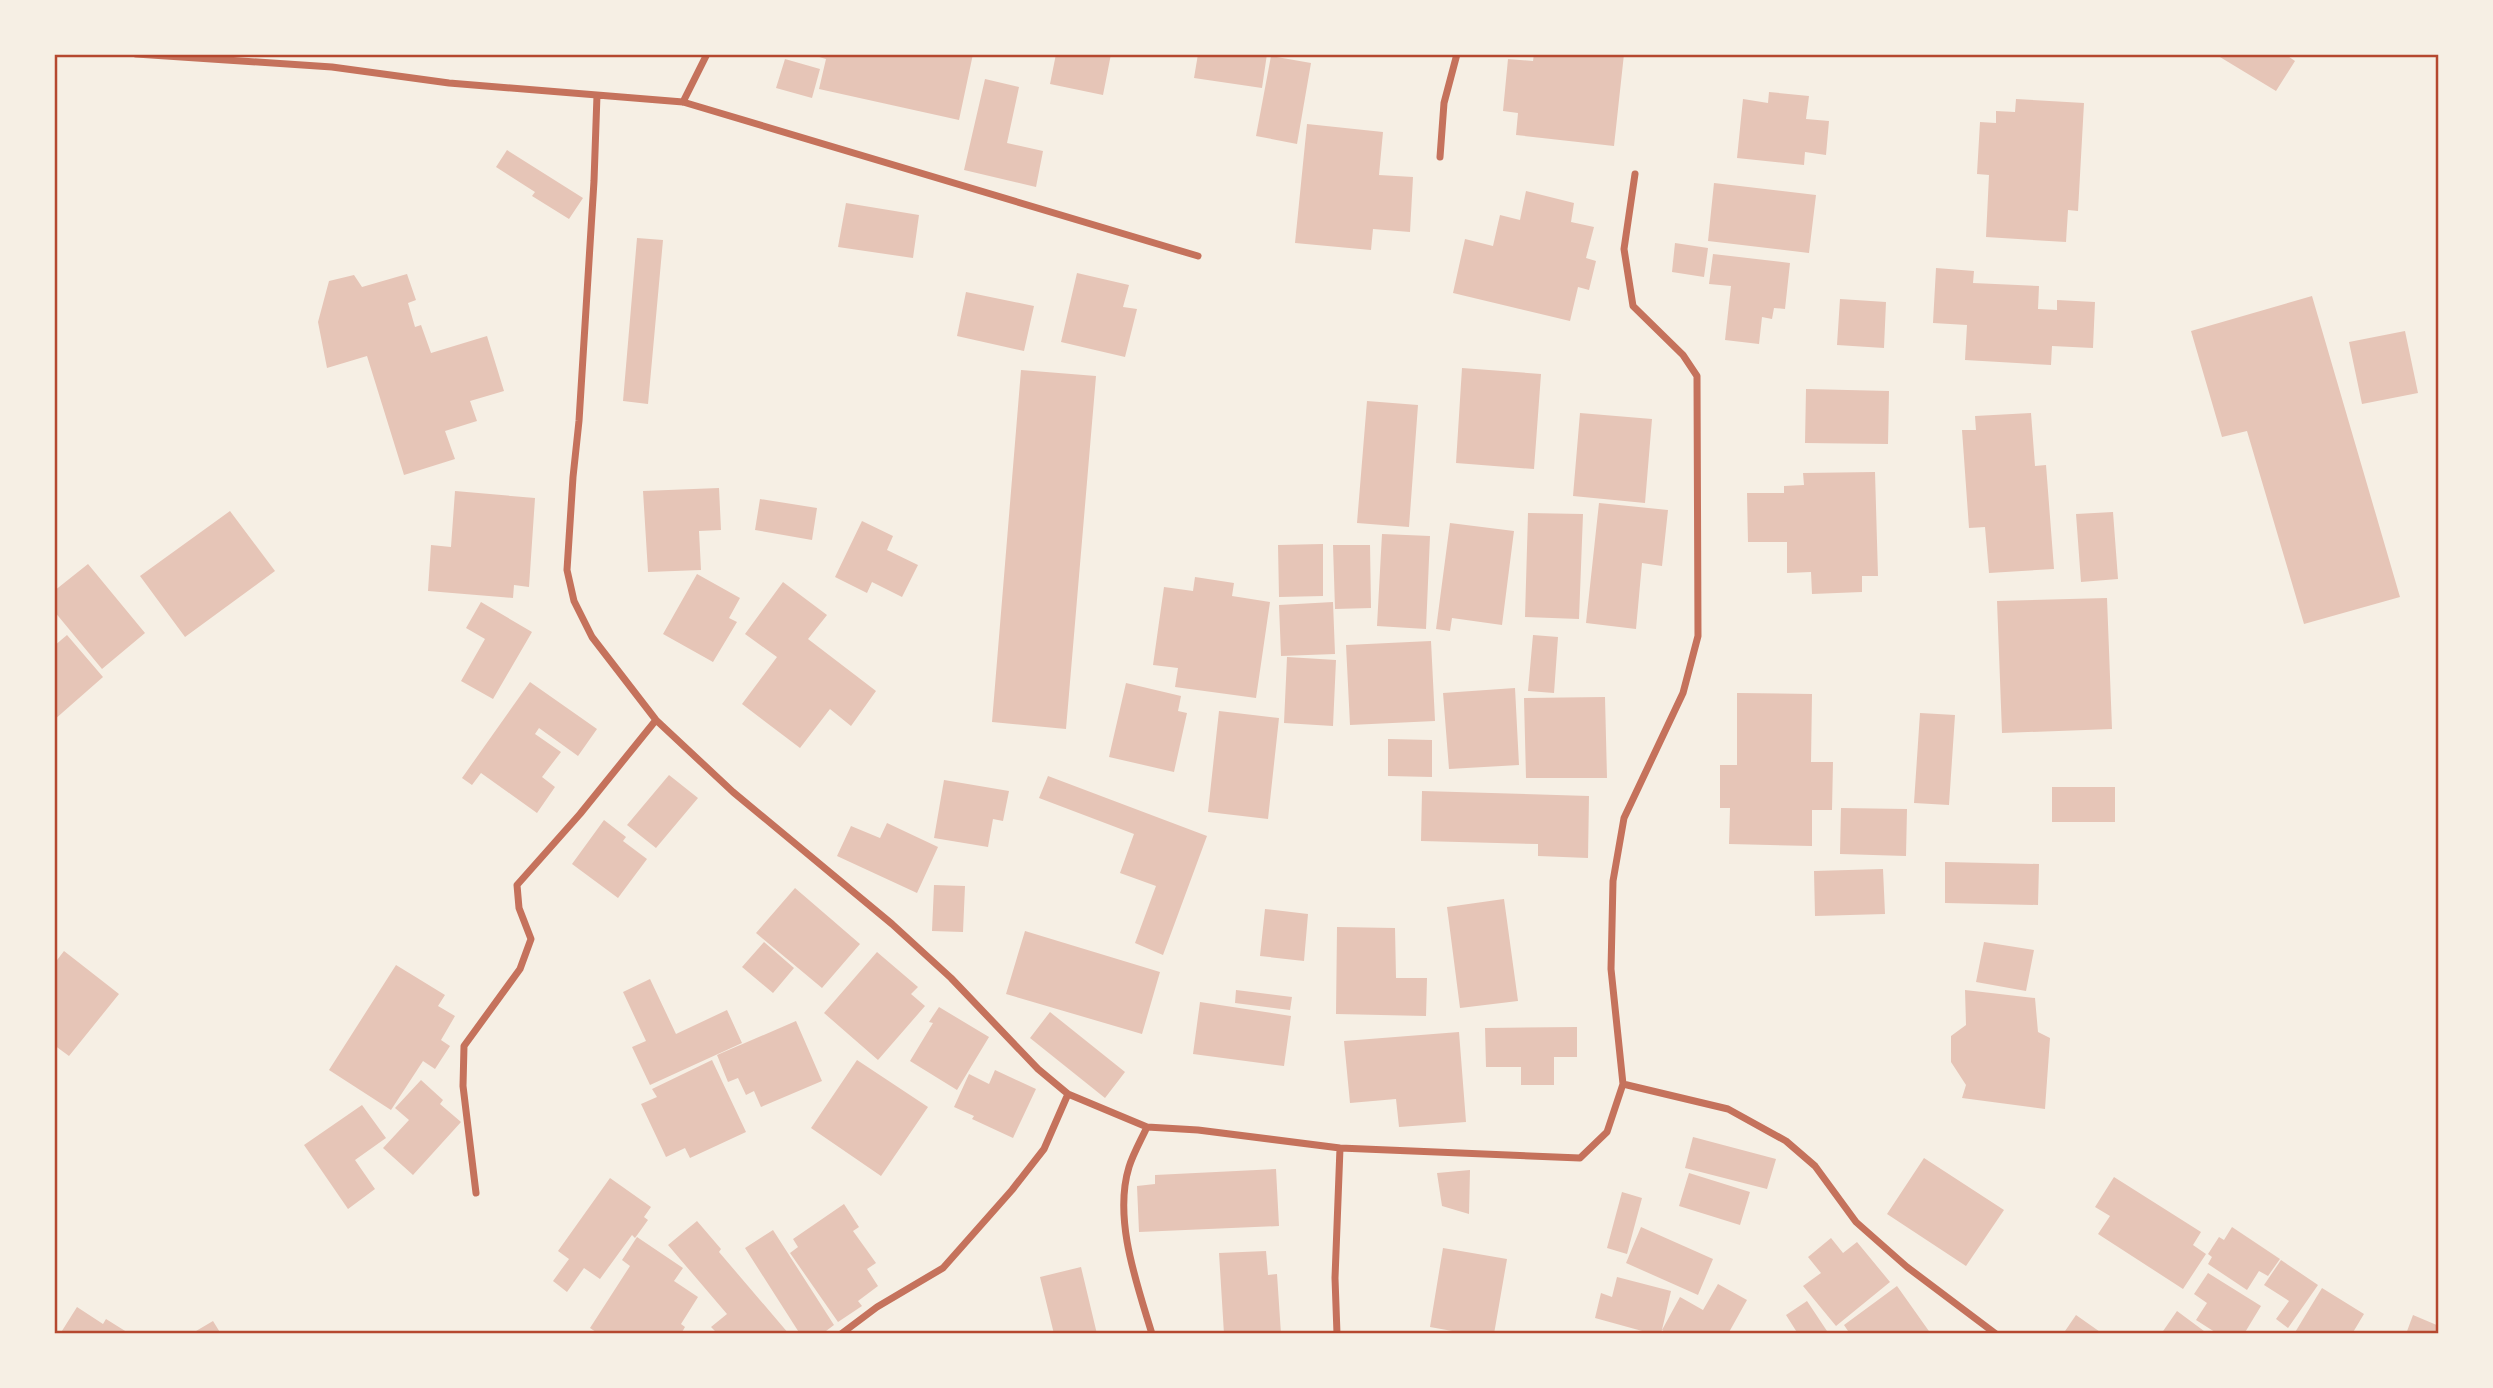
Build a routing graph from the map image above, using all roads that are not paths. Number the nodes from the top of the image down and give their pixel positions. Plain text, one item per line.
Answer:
1 (136, 54) edge
2 (707, 54) edge
3 (1457, 54) edge
4 (597, 95) junction
5 (683, 102) junction
6 (1440, 157) dead end
7 (1635, 174) dead end
8 (1198, 256) dead end
9 (656, 720) junction
10 (1623, 1084) junction
11 (1068, 1094) junction
12 (1147, 1127) junction
13 (1340, 1148) junction
14 (476, 1193) dead end
15 (841, 1334) edge
16 (1152, 1334) edge
17 (1337, 1334) edge
18 (1996, 1334) edge

1 - 4 street
2 - 5 street
3 - 6 street
4 - 5 street
4 - 9 street
5 - 8 street
7 - 10 street
9 - 11 street
9 - 14 street
10 - 13 street
10 - 18 street
11 - 12 street
11 - 15 street
12 - 13 street
12 - 16 street
13 - 17 street

